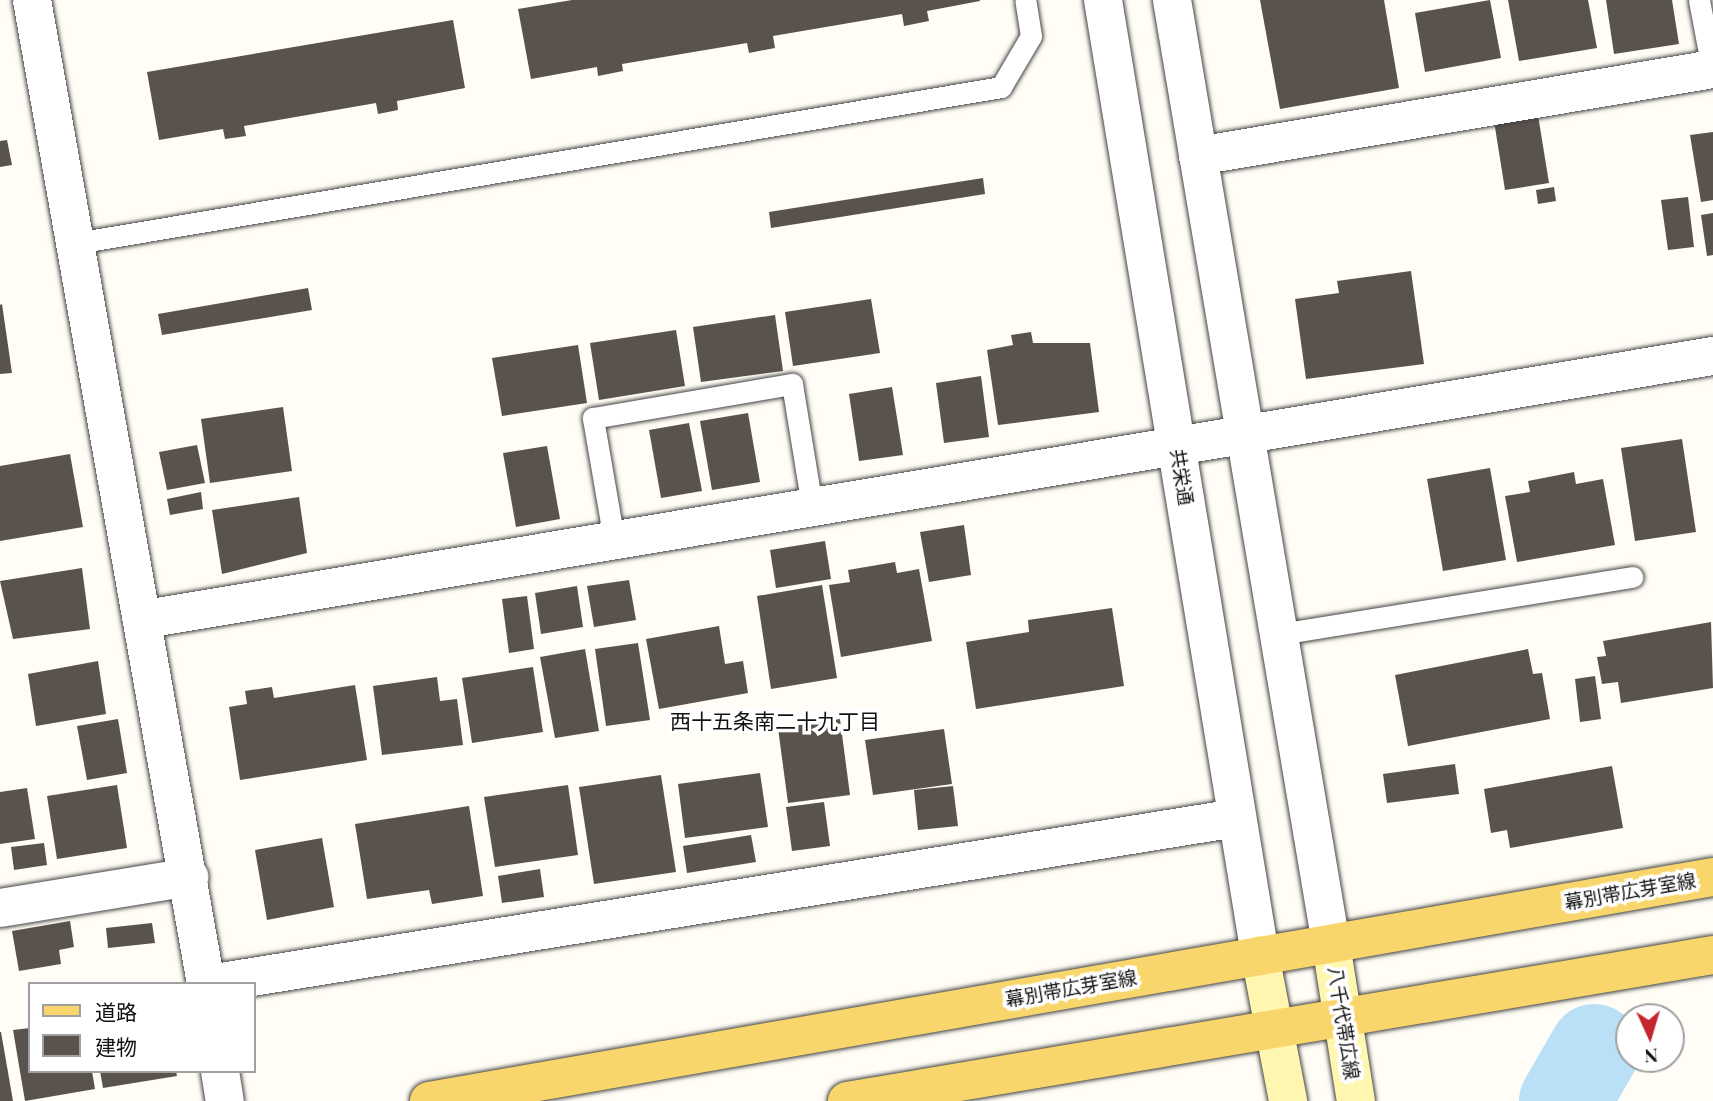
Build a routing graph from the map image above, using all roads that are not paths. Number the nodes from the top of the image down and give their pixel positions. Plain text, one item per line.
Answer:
1 (32, 0) edge
2 (1025, 0) edge
3 (1103, 0) edge
4 (1172, 0) edge
5 (1699, 0) edge
6 (1713, 69) edge
7 (1198, 156) junction
8 (76, 243) junction
9 (1713, 356) edge
10 (1247, 433) junction
11 (1177, 445) junction
12 (812, 506) junction
13 (614, 540) junction
14 (1632, 577) dead end
15 (146, 619) junction
16 (1280, 634) junction
17 (1236, 818) junction
18 (189, 877) junction
19 (1713, 877) edge
20 (0, 908) edge
21 (1331, 944) junction
22 (1260, 955) junction
23 (1713, 955) edge
24 (207, 982) edge
25 (219, 982) edge
26 (1342, 1018) junction
27 (1275, 1029) junction
28 (220, 1073) edge
29 (225, 1101) edge
30 (429, 1101) edge
31 (847, 1101) edge
32 (1288, 1101) edge
33 (1356, 1101) edge

1 - 8 street
2 - 8 lane
3 - 11 street, 共栄通
4 - 7 street
5 - 6 lane
6 - 7 street
7 - 10 street
8 - 15 street
9 - 10 street
10 - 11 street
10 - 16 street
11 - 12 street
11 - 17 street, 共栄通
12 - 13 street
12 - 13 lane
13 - 15 street
14 - 16 lane
15 - 18 street
16 - 21 street
17 - 22 street, 共栄通
17 - 25 street
18 - 20 street
18 - 24 street
19 - 21 main road, 幕別帯広芽室線
21 - 22 main road, 幕別帯広芽室線
21 - 26 main road, 八千代帯広線
22 - 27 main road
22 - 30 main road, 幕別帯広芽室線
23 - 26 main road
26 - 27 main road
26 - 33 main road, 八千代帯広線
27 - 31 main road
27 - 32 main road
28 - 29 street

